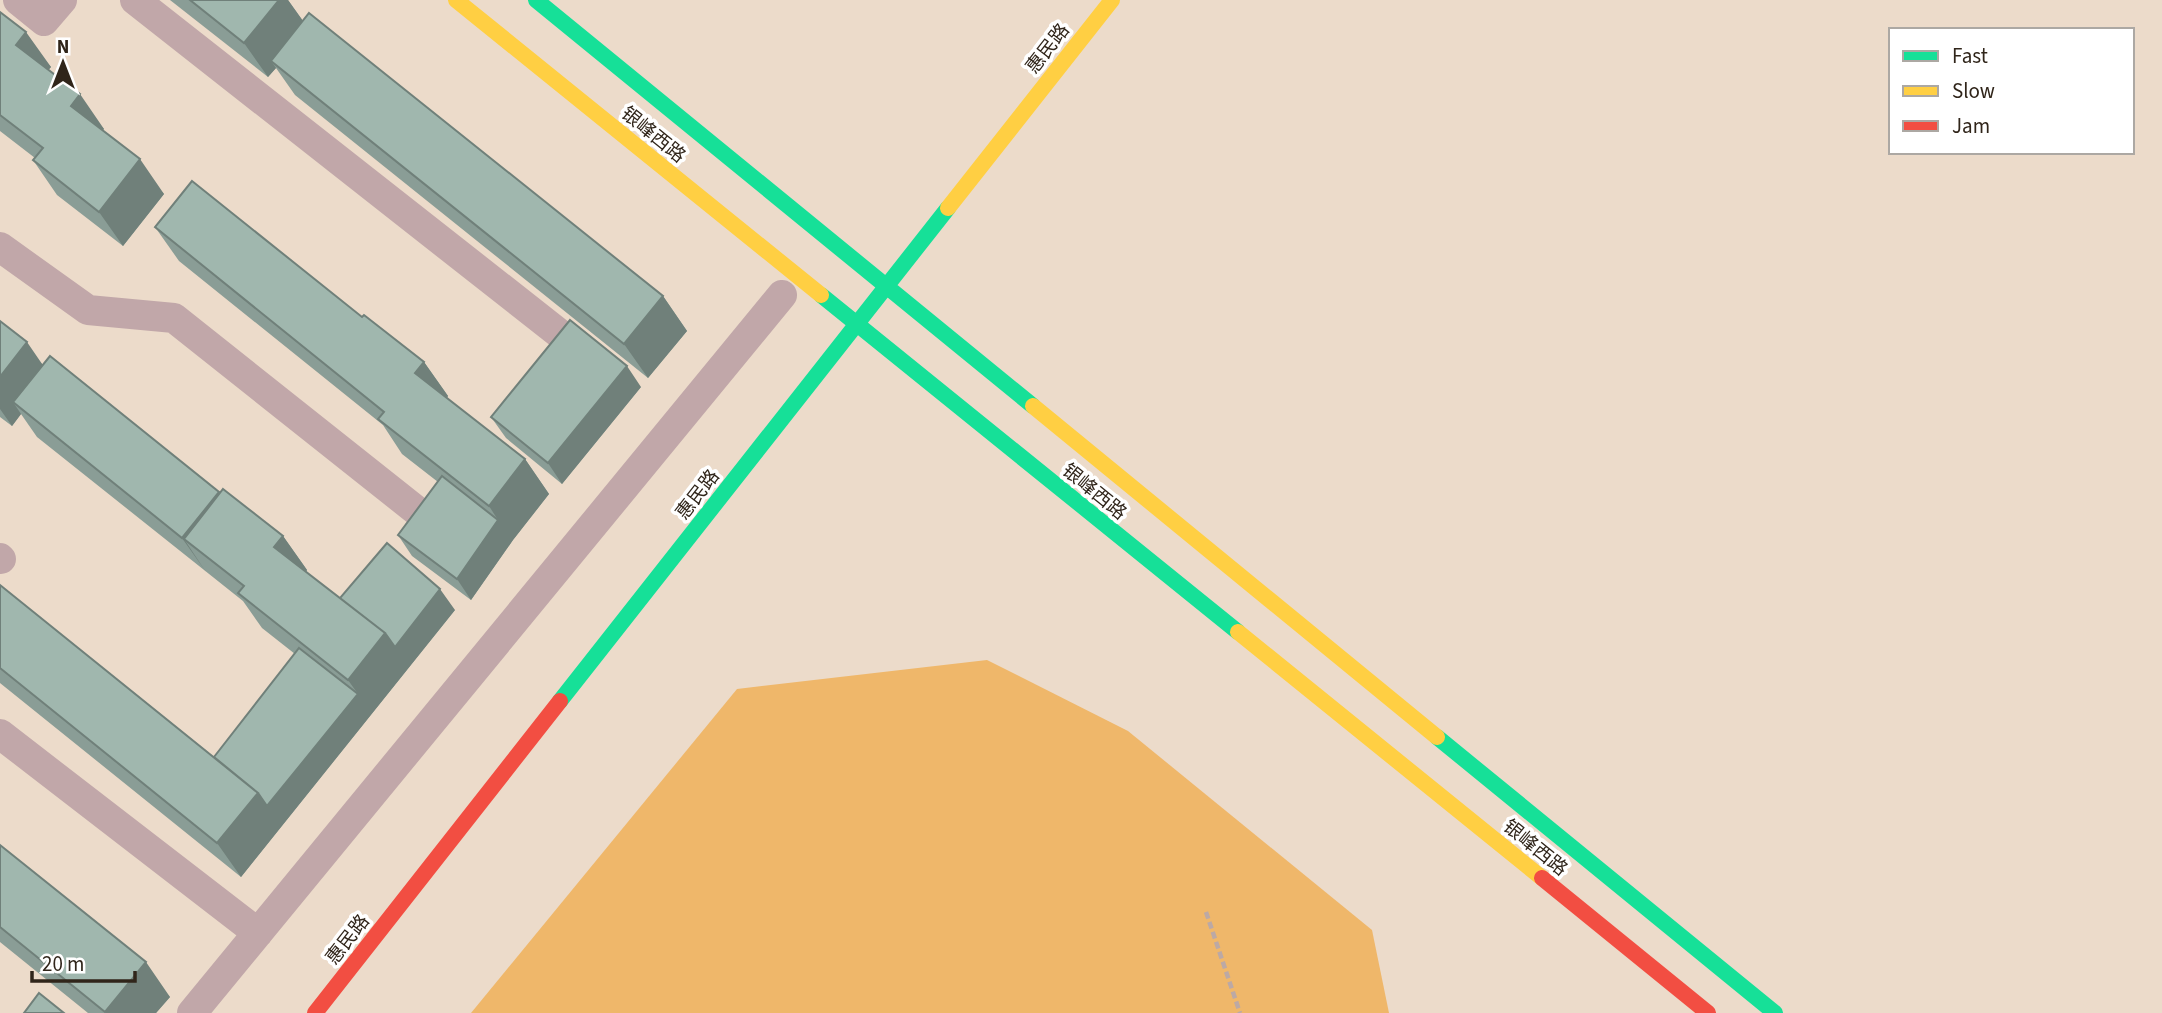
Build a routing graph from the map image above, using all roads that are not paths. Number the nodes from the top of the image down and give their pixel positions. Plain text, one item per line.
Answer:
1 (18, 0) edge
2 (62, 0) edge
3 (135, 0) edge
4 (456, 0) edge
5 (536, 0) edge
6 (1112, 0) edge
7 (0, 247) edge
8 (887, 286) junction
9 (782, 295) dead end
10 (856, 325) junction
11 (565, 338) edge
12 (417, 511) edge
13 (0, 734) edge
14 (258, 933) junction
15 (192, 1013) edge
16 (316, 1013) edge
17 (1708, 1013) edge
18 (1775, 1013) edge

1 - 2 street
3 - 11 street
4 - 10 street, 银峰西路
5 - 8 street, 银峰西路
6 - 8 street, 惠民路
7 - 12 street
8 - 10 street, 惠民路
8 - 18 street, 银峰西路
9 - 14 street
10 - 16 street, 惠民路
10 - 17 street, 银峰西路
13 - 14 street
14 - 15 street

